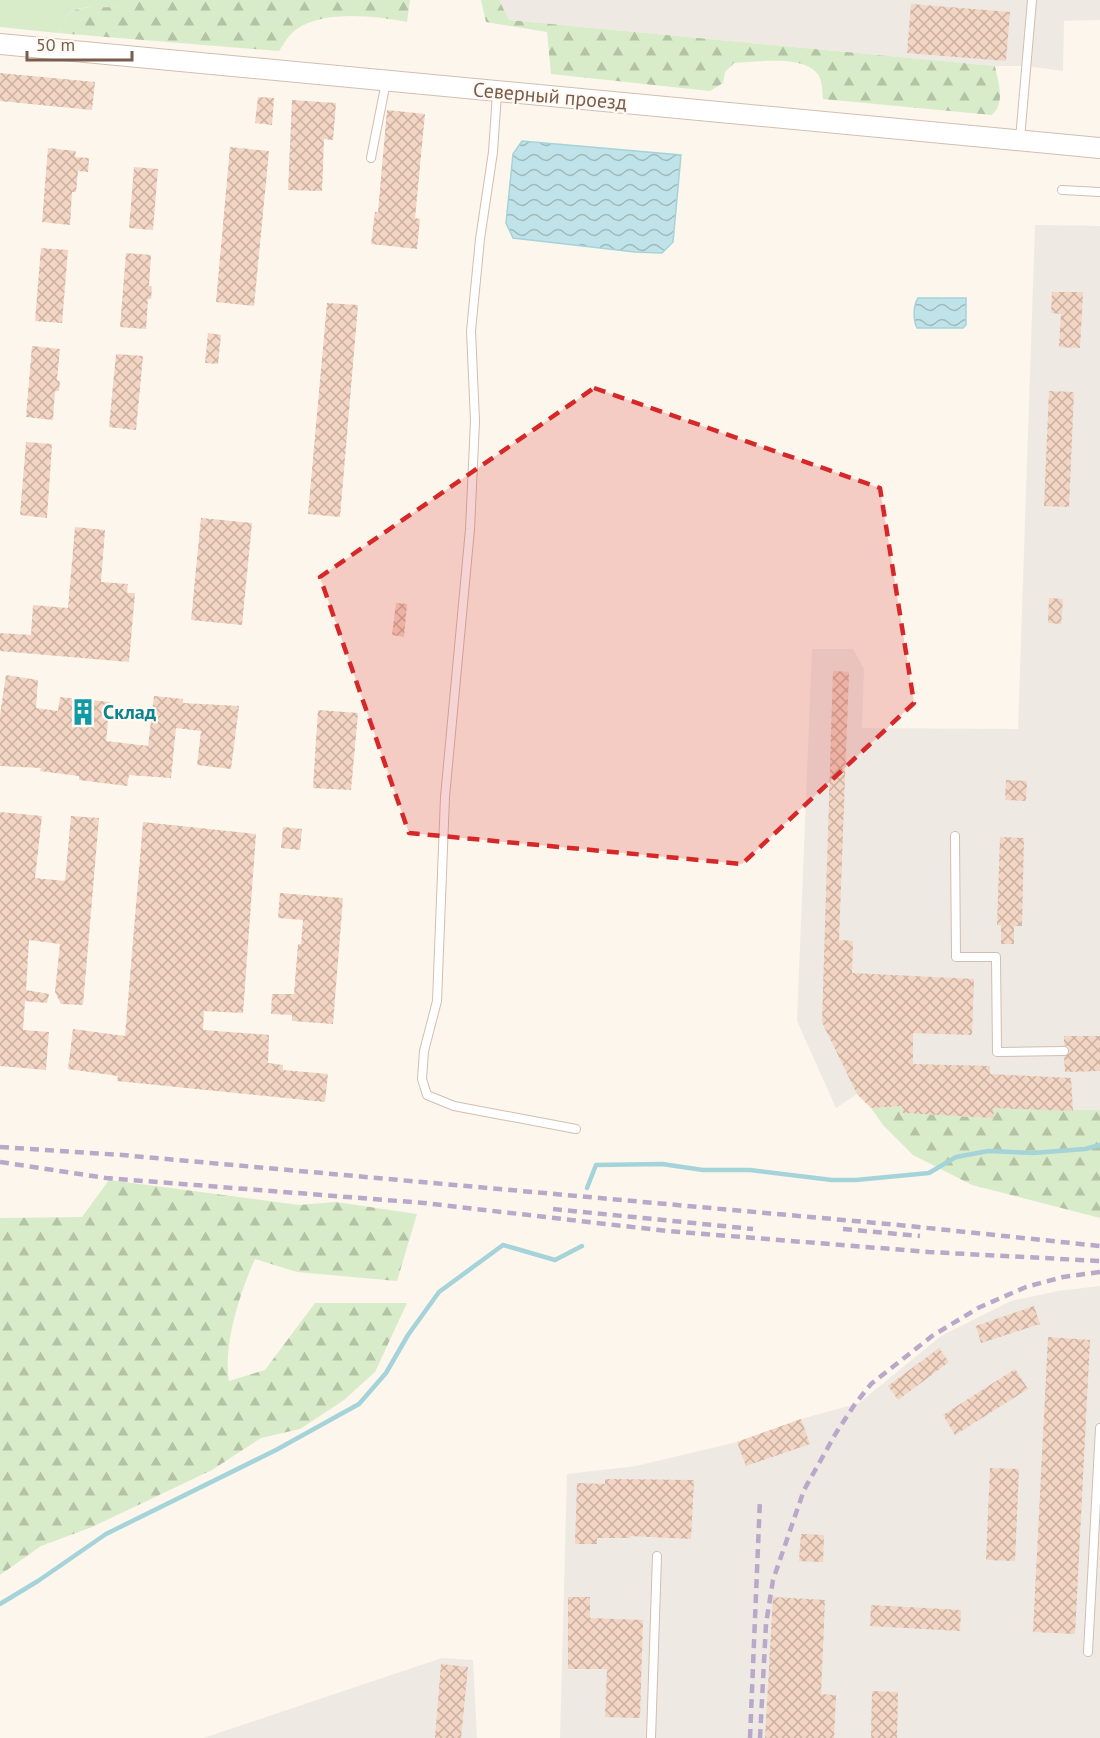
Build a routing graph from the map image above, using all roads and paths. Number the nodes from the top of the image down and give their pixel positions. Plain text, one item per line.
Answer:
1 (1032, 0) edge
2 (0, 44) edge
3 (386, 81) junction
4 (497, 91) junction
5 (1020, 140) junction
6 (1100, 148) edge
7 (372, 158) dead end
8 (1062, 190) dead end
9 (1100, 192) edge
10 (955, 836) dead end
11 (1064, 1051) dead end
12 (576, 1130) dead end
13 (1100, 1428) edge
14 (657, 1556) dead end
15 (1088, 1652) dead end
16 (651, 1738) edge

1 - 5 lane
2 - 3 street, Северный проезд
3 - 4 street, Северный проезд
3 - 7 lane
4 - 5 street, Северный проезд
4 - 12 lane
5 - 6 street, Северный проезд
8 - 9 lane
10 - 11 lane
13 - 15 lane
14 - 16 lane

